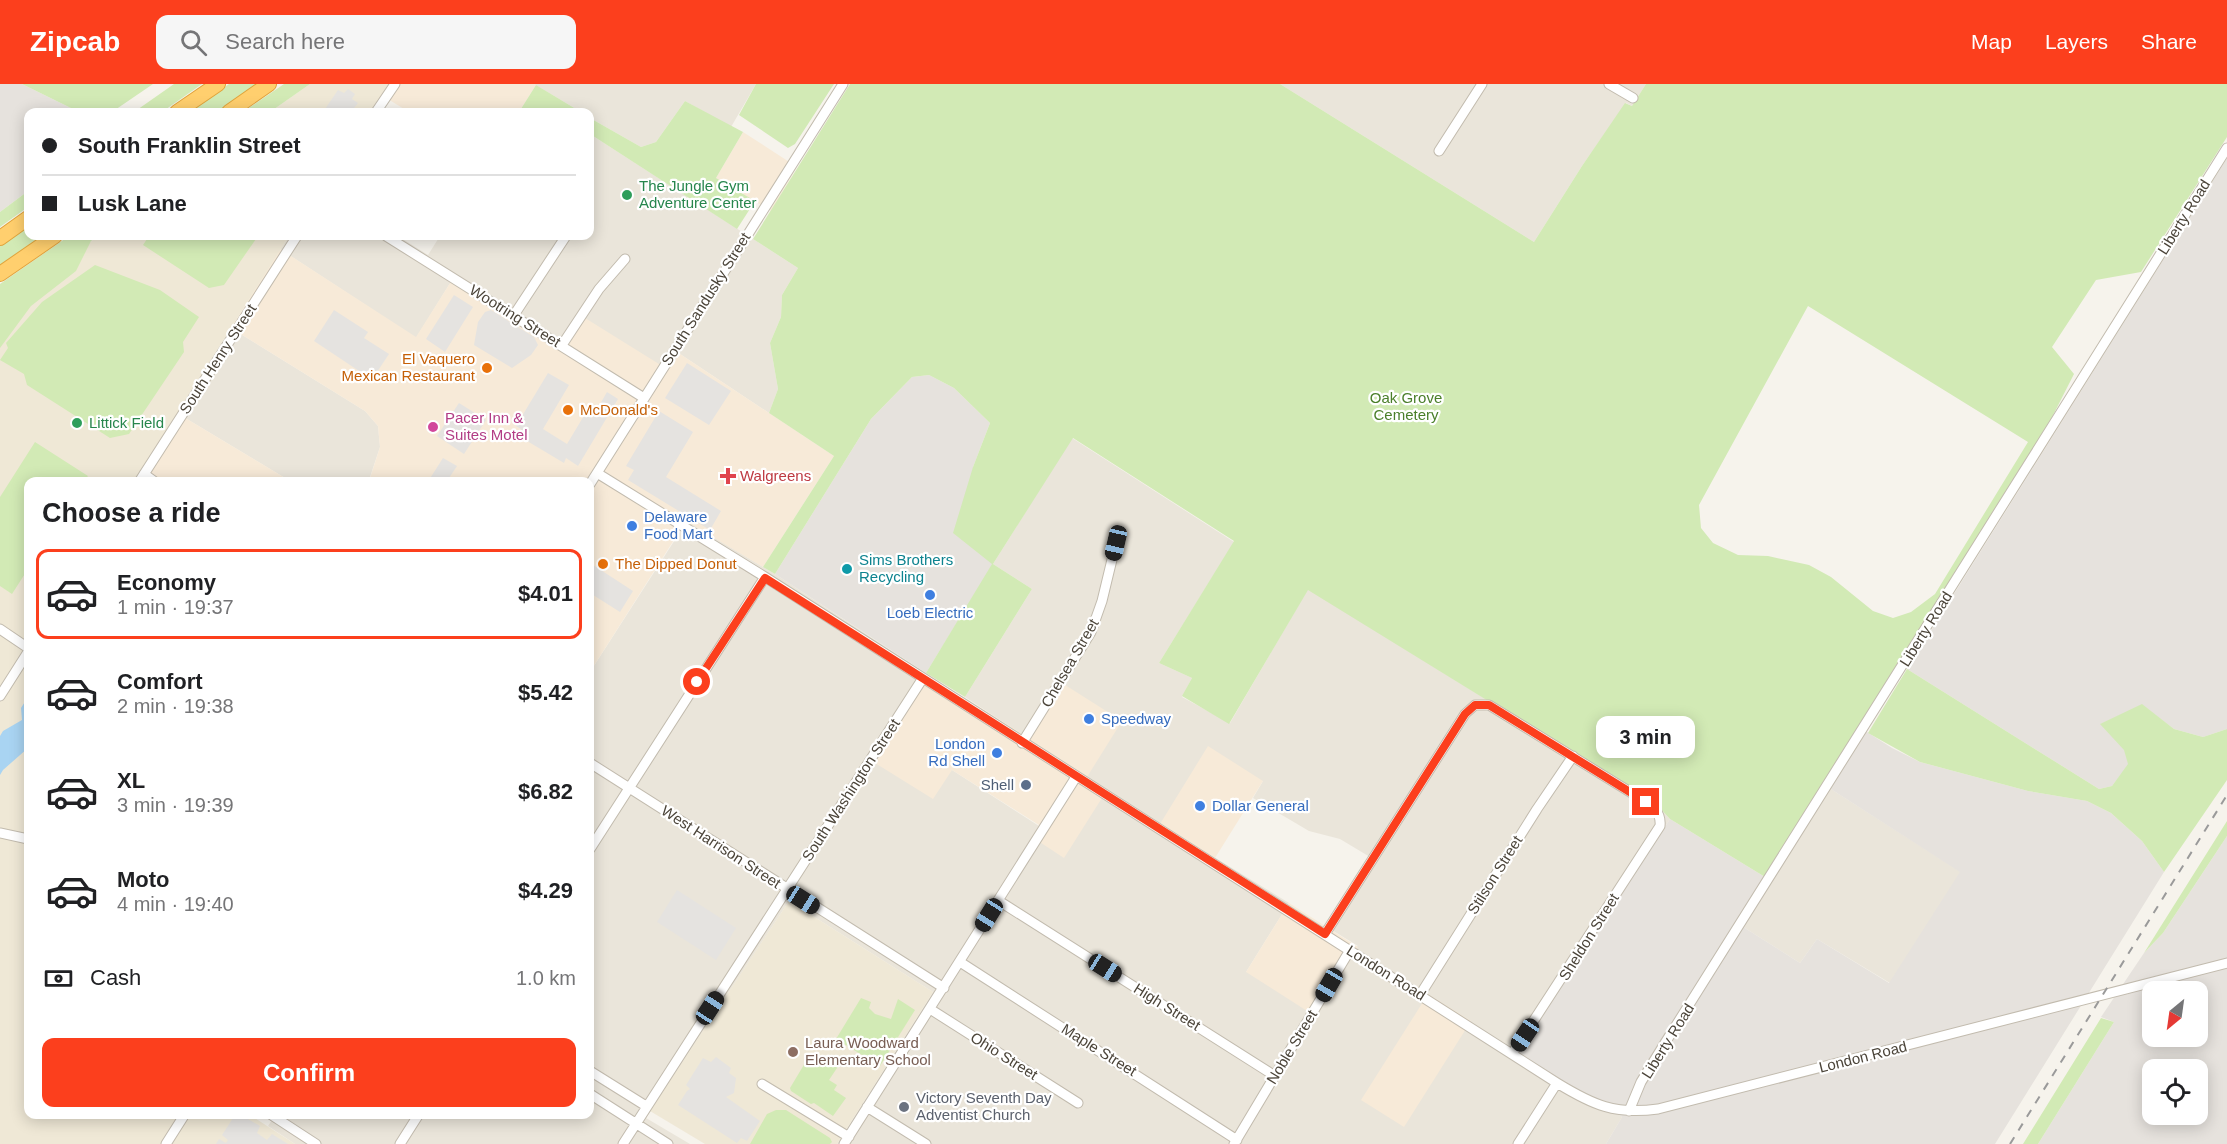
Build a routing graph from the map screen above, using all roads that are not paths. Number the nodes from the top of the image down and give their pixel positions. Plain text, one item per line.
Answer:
1 (218, 84) edge
2 (269, 84) edge
3 (395, 84) edge
4 (843, 84) edge
5 (1482, 84) edge
6 (1609, 84) edge
7 (1633, 98) dead end
8 (183, 108) edge
9 (235, 108) edge
10 (379, 108) edge
11 (2227, 148) edge
12 (1439, 151) dead end
13 (24, 221) edge
14 (0, 238) edge
15 (49, 240) edge
16 (294, 240) edge
17 (392, 240) edge
18 (563, 240) edge
19 (625, 259) dead end
20 (0, 274) edge
21 (514, 315) junction
22 (562, 345) junction
23 (644, 398) junction
24 (597, 473) junction
25 (142, 477) edge
26 (594, 478) edge
27 (1116, 543) dead end
28 (765, 578) junction
29 (0, 629) edge
30 (24, 647) edge
31 (24, 657) edge
32 (923, 678) junction
33 (0, 696) edge
34 (1023, 743) junction
35 (1572, 756) junction
36 (594, 766) edge
37 (1076, 777) junction
38 (629, 788) junction
39 (0, 833) edge
40 (24, 838) edge
41 (594, 843) edge
42 (786, 889) junction
43 (999, 901) junction
44 (1325, 934) junction
45 (1350, 950) junction
46 (960, 962) junction
47 (2227, 963) edge
48 (944, 987) junction
49 (1420, 995) junction
50 (930, 1009) junction
51 (1512, 1054) junction
52 (594, 1074) edge
53 (1275, 1076) junction
54 (1557, 1083) junction
55 (762, 1084) dead end
56 (594, 1097) edge
57 (1078, 1103) dead end
58 (646, 1106) junction
59 (867, 1107) junction
60 (1629, 1111) junction
61 (182, 1119) edge
62 (278, 1119) edge
63 (416, 1119) edge
64 (635, 1123) junction
65 (846, 1140) edge
66 (1236, 1140) edge
67 (166, 1144) edge
68 (316, 1144) edge
69 (400, 1144) edge
70 (623, 1144) edge
71 (668, 1144) edge
72 (926, 1144) edge
73 (1248, 1144) edge
74 (1518, 1144) edge

1 - 8 highway
2 - 9 highway
3 - 10 street
4 - 23 street, South Sandusky Street
5 - 12 street
6 - 7 street
11 - 60 street, Liberty Road
13 - 14 highway
15 - 20 highway
16 - 25 street, South Henry Street
17 - 21 street, Wootring Street
18 - 21 street
19 - 22 street
21 - 22 street, Wootring Street
22 - 23 street, Wootring Street
23 - 24 street, South Sandusky Street
24 - 26 street, South Sandusky Street
24 - 28 street, London Road
27 - 34 street, Chelsea Street
28 - 32 street, London Road
28 - 38 street
29 - 30 street
31 - 33 street
32 - 34 street, London Road
32 - 42 street, South Washington Street
34 - 37 street, London Road
35 - 44 street
35 - 49 street, Stilson Street
35 - 51 street, Sheldon Street
36 - 38 street, West Harrison Street
37 - 43 street
37 - 44 street, London Road
38 - 41 street
38 - 42 street, West Harrison Street
39 - 40 street
42 - 48 street, West Harrison Street
42 - 58 street, South Washington Street
43 - 46 street
43 - 53 street, High Street
44 - 45 street, London Road
45 - 49 street, London Road
45 - 53 street, Noble Street
46 - 48 street
46 - 66 street, Maple Street
47 - 60 street, London Road
48 - 50 street
49 - 51 street, London Road
50 - 57 street, Ohio Street
50 - 59 street
51 - 54 street, London Road
52 - 58 street
53 - 66 street, Noble Street
54 - 60 street, London Road
54 - 74 street
55 - 65 street
56 - 64 street
58 - 64 street, South Washington Street
59 - 65 street
59 - 72 street
61 - 67 street
62 - 68 street
63 - 69 street
64 - 70 street, South Washington Street
64 - 71 street
66 - 73 street, Maple Street

